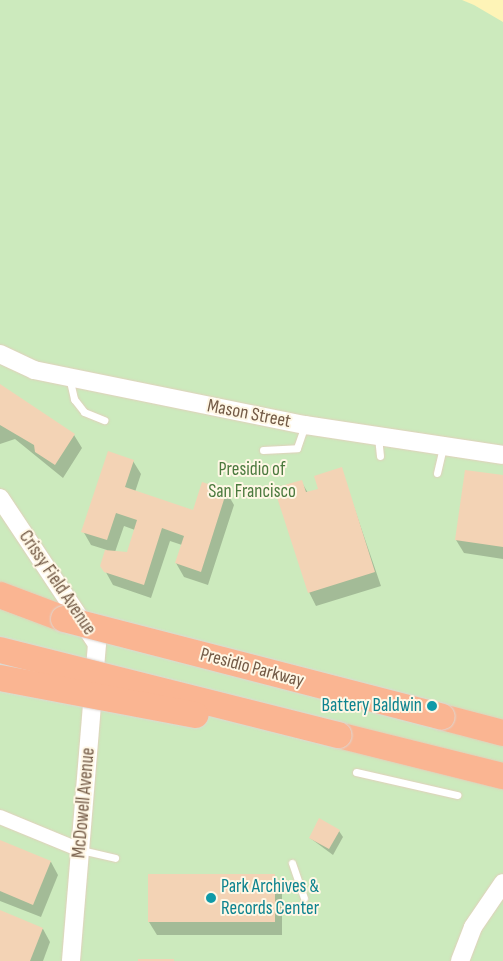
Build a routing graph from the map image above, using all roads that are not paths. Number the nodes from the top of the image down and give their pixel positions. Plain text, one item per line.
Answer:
1 (0, 354) edge
2 (69, 377) junction
3 (104, 420) dead end
4 (305, 425) junction
5 (378, 437) junction
6 (443, 446) junction
7 (263, 450) dead end
8 (503, 455) edge
9 (380, 456) dead end
10 (437, 473) dead end
11 (0, 498) edge
12 (0, 595) edge
13 (0, 602) edge
14 (64, 619) junction
15 (97, 644) joint
16 (0, 650) edge
17 (0, 678) edge
18 (503, 733) edge
19 (338, 735) junction
20 (356, 772) dead end
21 (503, 776) edge
22 (457, 795) dead end
23 (0, 817) edge
24 (80, 850) junction
25 (115, 858) dead end
26 (292, 863) dead end
27 (503, 883) edge
28 (304, 898) dead end
29 (71, 961) edge
30 (460, 961) edge

1 - 2 street, Mason Street
2 - 3 lane
2 - 4 street, Mason Street
4 - 5 street, Mason Street
4 - 7 lane
5 - 6 street, Mason Street
5 - 9 lane
6 - 8 street, Mason Street
6 - 10 lane
11 - 15 street, Crissy Field Avenue
12 - 14 highway
13 - 14 highway, Presidio Parkway
14 - 18 highway, Presidio Parkway, bridge
15 - 24 street, McDowell Avenue
16 - 19 highway, bridge
17 - 19 highway, bridge
19 - 21 highway
20 - 22 lane
23 - 24 street
24 - 25 lane
24 - 29 street, McDowell Avenue
26 - 28 lane
27 - 30 street

